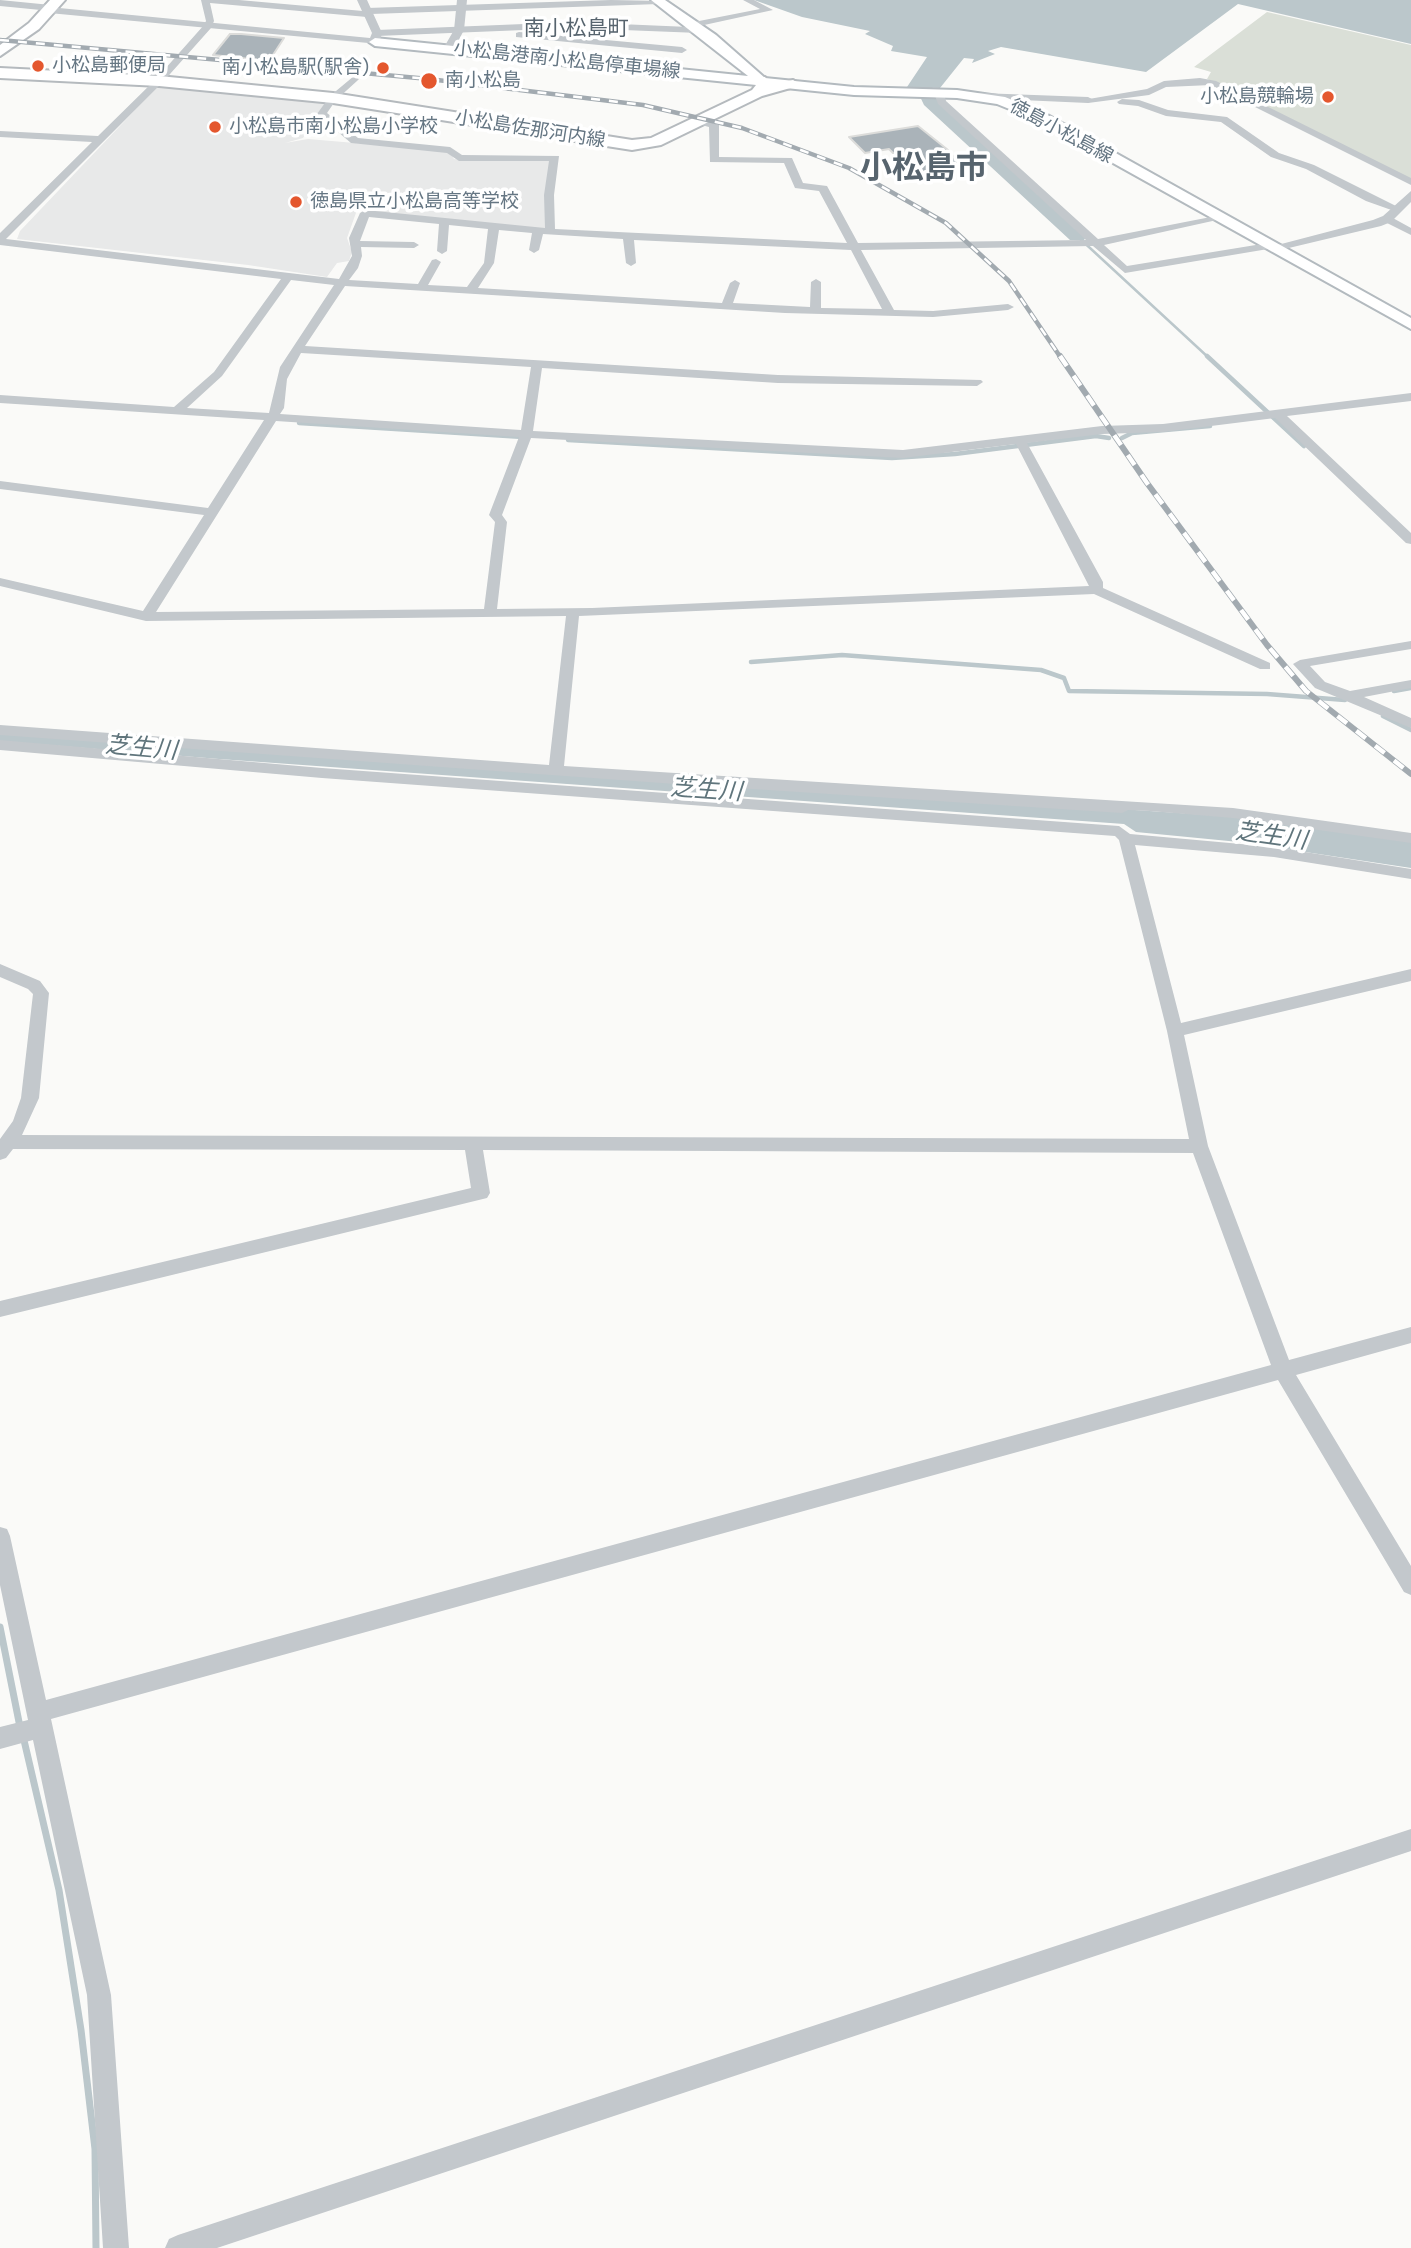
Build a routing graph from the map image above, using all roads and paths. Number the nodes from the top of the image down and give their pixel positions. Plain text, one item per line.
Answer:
1 (207, 0) edge
2 (747, 0) edge
3 (658, 1) edge
4 (0, 2) edge
5 (580, 2) edge
6 (462, 4) edge
7 (52, 6) edge
8 (365, 8) edge
9 (601, 25) junction
10 (208, 26) junction
11 (696, 27) junction
12 (474, 29) junction
13 (459, 30) junction
14 (376, 37) junction
15 (621, 44) junction
16 (449, 49) junction
17 (682, 50) dead end
18 (0, 52) edge
19 (741, 63) junction
20 (607, 65) junction
21 (0, 74) edge
22 (708, 75) junction
23 (354, 79) dead end
24 (159, 81) junction
25 (793, 85) joint
26 (759, 87) junction
27 (938, 93) junction
28 (980, 96) junction
29 (332, 98) junction
30 (1088, 100) junction
31 (697, 121) junction
32 (0, 134) edge
33 (100, 139) junction
34 (1411, 182) edge
35 (1411, 195) edge
36 (1397, 209) junction
37 (1220, 218) junction
38 (1387, 219) junction
39 (444, 222) junction
40 (494, 228) junction
41 (544, 232) junction
42 (1411, 232) edge
43 (628, 237) junction
44 (0, 241) edge
45 (1093, 243) junction
46 (355, 244) junction
47 (414, 245) dead end
48 (1270, 247) junction
49 (856, 248) junction
50 (534, 250) dead end
51 (631, 263) dead end
52 (289, 276) junction
53 (735, 282) dead end
54 (816, 282) dead end
55 (342, 284) junction
56 (421, 288) junction
57 (470, 291) junction
58 (726, 306) junction
59 (1008, 307) dead end
60 (815, 311) junction
61 (890, 313) junction
62 (1411, 324) edge
63 (297, 349) junction
64 (537, 363) junction
65 (977, 382) dead end
66 (1411, 397) edge
67 (0, 399) edge
68 (177, 411) junction
69 (1273, 415) junction
70 (272, 418) junction
71 (525, 437) junction
72 (1023, 444) junction
73 (0, 485) edge
74 (214, 513) junction
75 (1411, 540) edge
76 (0, 582) edge
77 (1096, 590) junction
78 (573, 612) junction
79 (490, 613) junction
80 (146, 617) junction
81 (1411, 645) edge
82 (1265, 666) dead end
83 (1411, 684) edge
84 (1349, 695) junction
85 (1411, 724) edge
86 (0, 730) edge
87 (0, 745) edge
88 (556, 770) junction
89 (1411, 838) edge
90 (1126, 839) junction
91 (1411, 874) edge
92 (0, 970) edge
93 (1411, 975) edge
94 (1175, 1031) junction
95 (473, 1144) junction
96 (1199, 1146) junction
97 (4, 1147) edge
98 (0, 1309) edge
99 (1411, 1335) edge
100 (1283, 1370) junction
101 (0, 1536) edge
102 (1411, 1585) edge
103 (24, 1729) edge
104 (1411, 1840) edge
105 (116, 2248) edge
106 (178, 2248) edge

1 - 8 street
1 - 10 street
2 - 11 street
3 - 5 street
3 - 11 main road
4 - 7 street
5 - 6 street
5 - 9 street
6 - 8 street
6 - 13 street
7 - 10 street
7 - 18 main road
8 - 14 street
9 - 11 street
9 - 12 street
9 - 15 street
10 - 14 street
10 - 24 street
11 - 19 main road
12 - 13 street
12 - 15 street
13 - 14 street
13 - 16 street
14 - 16 main road, 小松島港南小松島停車場線
15 - 17 street
15 - 20 street
16 - 20 main road, 小松島港南小松島停車場線
19 - 22 main road
19 - 26 main road
20 - 22 main road, 小松島港南小松島停車場線
21 - 24 main road, 小松島佐那河内線
22 - 26 main road, 小松島港南小松島停車場線
23 - 29 street
24 - 29 main road, 小松島佐那河内線
24 - 33 street
25 - 26 main road, 小松島佐那河内線
25 - 27 main road, 徳島小松島線
26 - 31 main road, 小松島佐那河内線
27 - 28 main road, 徳島小松島線
27 - 45 street
28 - 30 street
28 - 37 main road, 徳島小松島線
29 - 31 main road, 小松島佐那河内線
29 - 41 street
30 - 34 street
30 - 36 street
31 - 49 street
32 - 33 street
33 - 44 street
35 - 36 street
36 - 38 street
37 - 45 street
37 - 48 main road, 徳島小松島線
38 - 42 street
38 - 48 street
39 - 40 street
39 - 46 street
39 - 56 street
40 - 41 street
40 - 57 street
41 - 43 street
41 - 50 street
43 - 49 street
43 - 51 street
44 - 52 street
45 - 48 street
45 - 49 street
46 - 47 street
46 - 55 street
48 - 62 main road, 徳島小松島線
49 - 61 street
52 - 55 street
52 - 68 street
53 - 58 street
54 - 60 street
55 - 56 street
55 - 63 street
56 - 57 street
57 - 58 street
58 - 60 street
59 - 61 street
60 - 61 street
63 - 64 street
63 - 70 street
64 - 65 street
64 - 71 street
66 - 69 street
67 - 68 street
68 - 70 street
69 - 72 street
69 - 75 street
70 - 71 street
70 - 74 street
71 - 72 street
71 - 79 street
72 - 77 street
73 - 74 street
74 - 80 street
76 - 80 street
77 - 78 street
77 - 82 street
78 - 79 street
78 - 88 street
79 - 80 street
81 - 84 street
83 - 84 street
84 - 85 street
86 - 88 street
87 - 90 street
88 - 89 street
90 - 91 street
90 - 94 street
92 - 97 street
93 - 94 street
94 - 96 street
95 - 96 street
95 - 97 street
95 - 98 street
96 - 100 street
99 - 100 street
100 - 102 street
100 - 103 street
101 - 103 street
103 - 105 street
104 - 106 street

